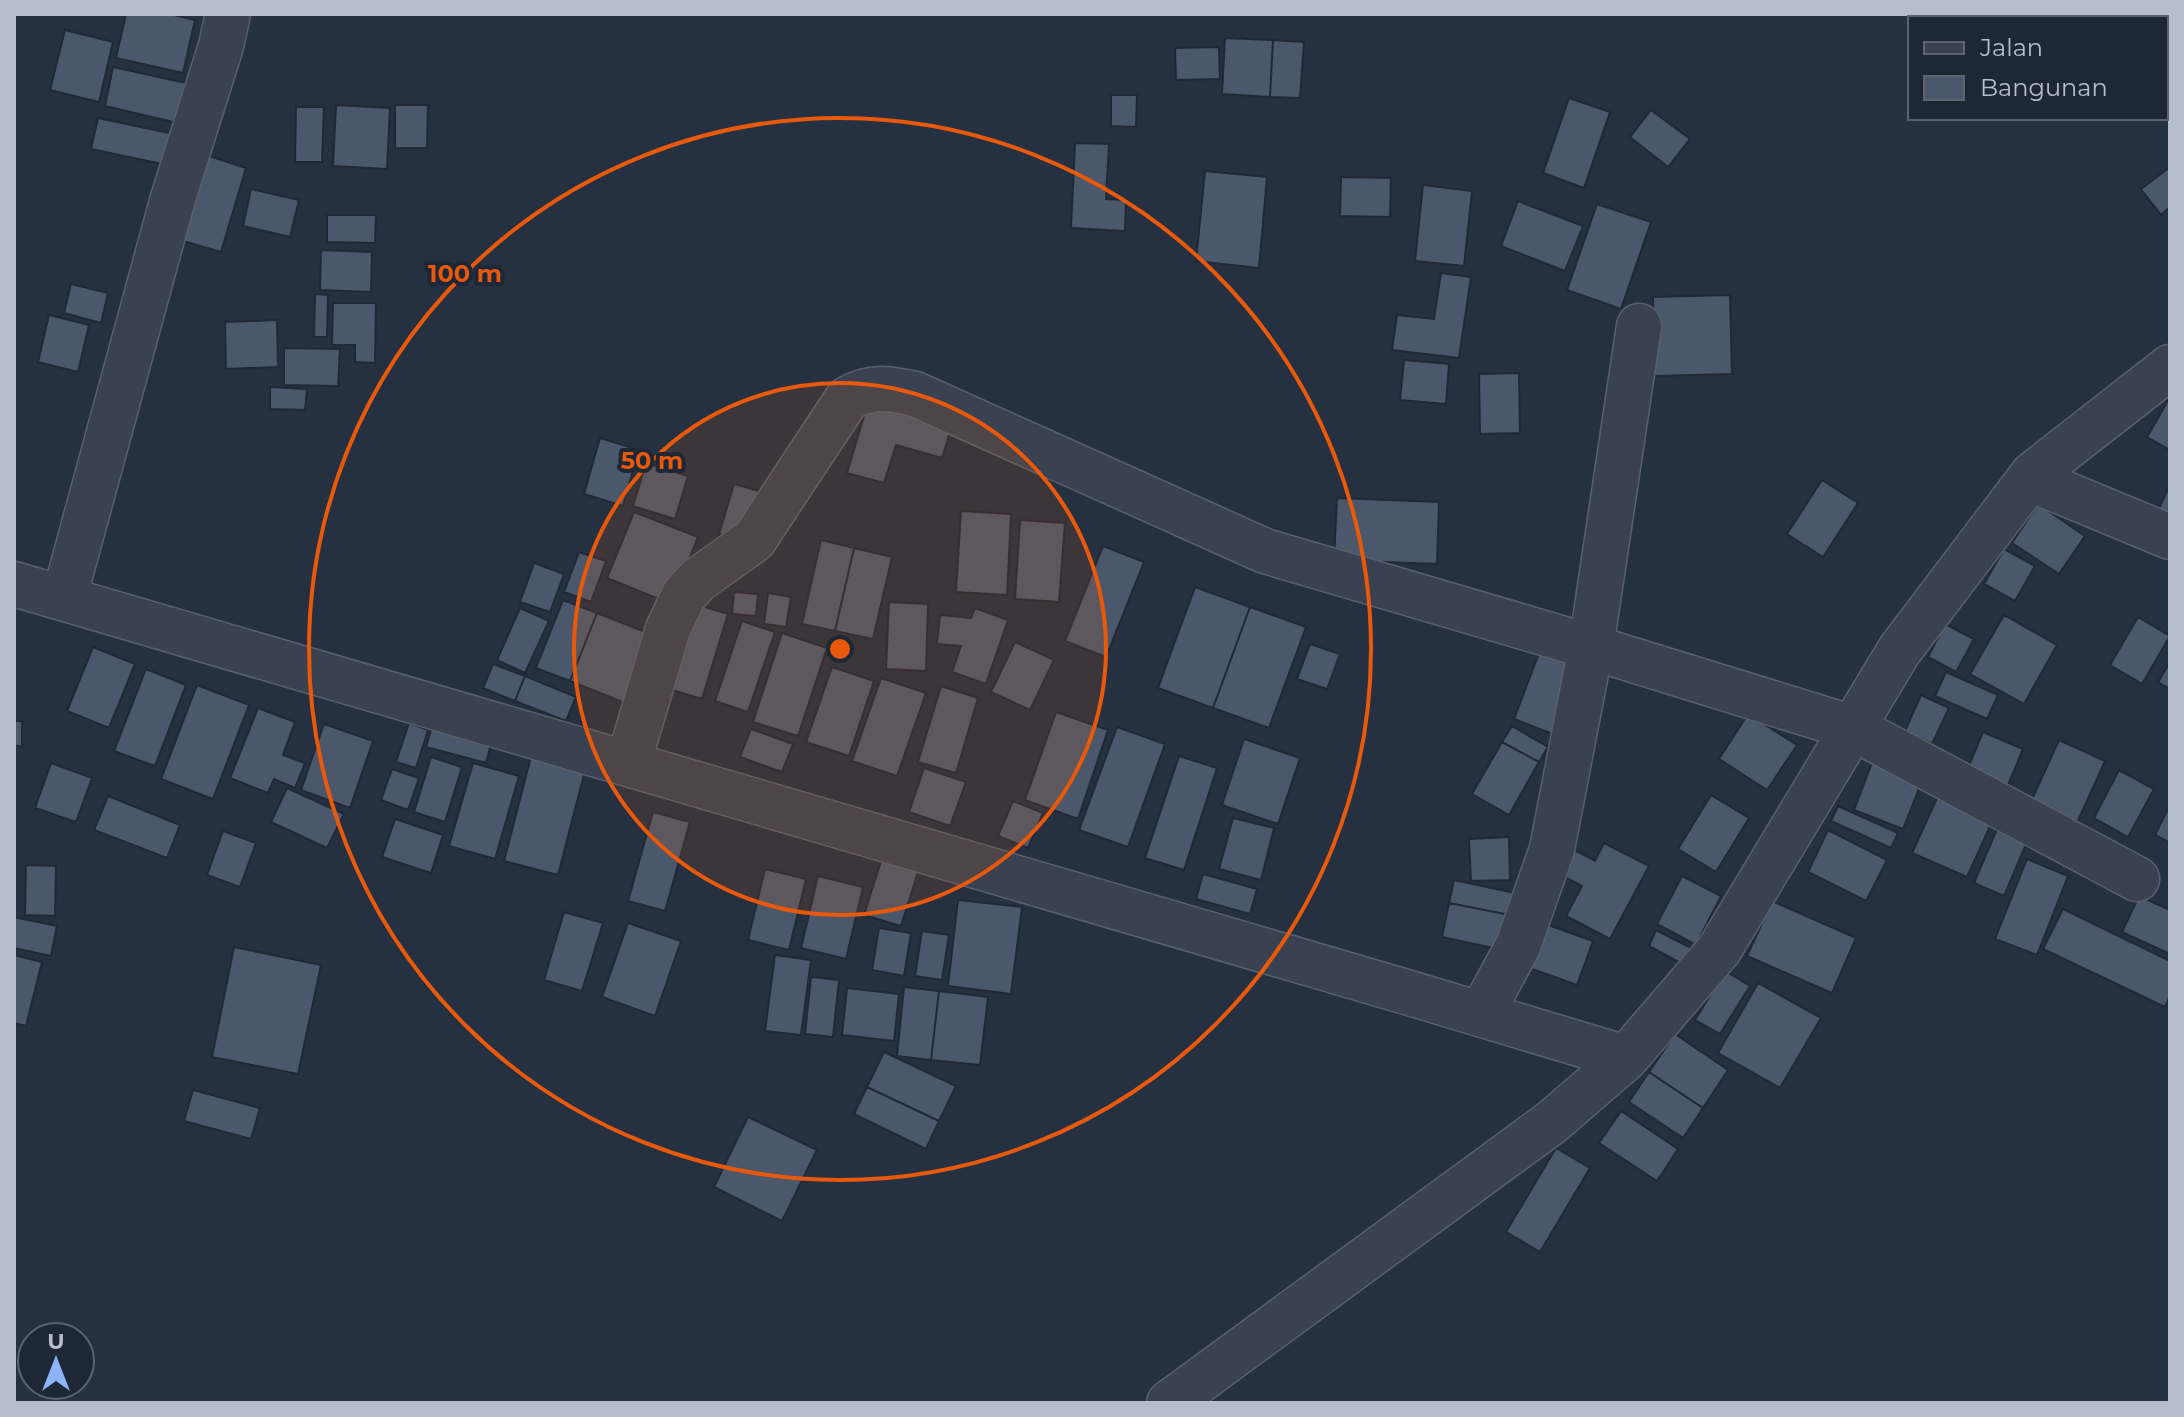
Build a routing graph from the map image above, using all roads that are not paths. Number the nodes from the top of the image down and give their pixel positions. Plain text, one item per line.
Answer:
1 (228, 14) edge
2 (1639, 326) dead end
3 (2170, 367) edge
4 (2030, 479) junction
5 (2170, 537) edge
6 (14, 584) edge
7 (64, 598) junction
8 (1591, 647) junction
9 (1853, 728) junction
10 (628, 764) junction
11 (2137, 879) dead end
12 (1481, 1014) junction
13 (1626, 1058) junction
14 (1169, 1403) edge

1 - 7 street
2 - 8 street
3 - 4 street
4 - 5 street
4 - 9 street
6 - 7 street
7 - 10 street
8 - 9 street
8 - 10 street
8 - 12 street
9 - 11 street
9 - 13 street
10 - 12 street
12 - 13 street
13 - 14 street

